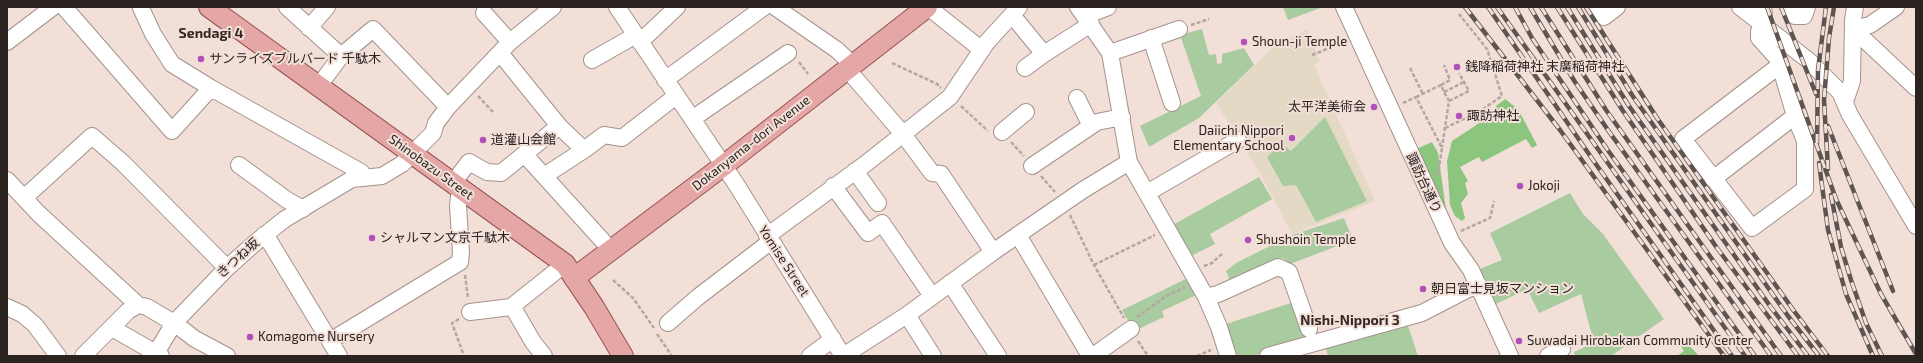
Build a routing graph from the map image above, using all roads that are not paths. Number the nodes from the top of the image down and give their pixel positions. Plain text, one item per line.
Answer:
1 (53, 7) edge
2 (64, 7) edge
3 (209, 7) edge
4 (287, 7) edge
5 (327, 7) edge
6 (553, 7) edge
7 (617, 7) edge
8 (677, 7) edge
9 (764, 7) edge
10 (775, 7) edge
11 (927, 7) edge
12 (1108, 7) edge
13 (1344, 7) edge
14 (1597, 7) edge
15 (1617, 7) edge
16 (1740, 7) edge
17 (1763, 7) edge
18 (1791, 7) edge
19 (1807, 7) edge
20 (1855, 7) edge
21 (1896, 7) edge
22 (141, 8) dead end
23 (1015, 11) edge
24 (484, 13) dead end
25 (1085, 16) edge
26 (1762, 24) junction
27 (309, 28) junction
28 (1179, 29) road end
29 (1853, 29) junction
30 (1151, 38) junction
31 (638, 39) junction
32 (7, 42) edge
33 (505, 47) junction
34 (982, 50) junction
35 (788, 53) dead end
36 (1110, 53) junction
37 (1044, 54) junction
38 (341, 56) junction
39 (592, 60) dead end
40 (1780, 65) junction
41 (850, 67) junction
42 (1025, 68) dead end
43 (665, 80) junction
44 (318, 87) junction
45 (210, 88) junction
46 (1916, 88) edge
47 (676, 96) junction
48 (1077, 98) dead end
49 (1845, 102) junction
50 (1172, 103) dead end
51 (448, 107) junction
52 (1026, 112) dead end
53 (1795, 116) junction
54 (1122, 117) junction
55 (692, 119) junction
56 (559, 126) junction
57 (1091, 126) junction
58 (1002, 132) road end
59 (903, 134) junction
60 (1238, 140) dead end
61 (584, 150) junction
62 (414, 155) junction
63 (525, 155) junction
64 (1129, 162) junction
65 (239, 165) dead end
66 (723, 166) junction
67 (1032, 166) road end
68 (855, 171) junction
69 (544, 176) junction
70 (360, 178) junction
71 (1713, 179) junction
72 (7, 180) edge
73 (456, 185) junction
74 (833, 186) junction
75 (1147, 193) junction
76 (24, 197) junction
77 (878, 203) dead end
78 (303, 209) junction
79 (1913, 217) edge
80 (264, 235) junction
81 (1018, 235) junction
82 (769, 239) junction
83 (611, 250) junction
84 (993, 252) junction
85 (227, 268) junction
86 (569, 271) junction
87 (950, 283) junction
88 (1478, 284) junction
89 (932, 296) junction
90 (1206, 297) junction
91 (138, 305) junction
92 (512, 306) junction
93 (7, 307) edge
94 (470, 312) dead end
95 (908, 315) junction
96 (174, 323) junction
97 (668, 323) dead end
98 (1133, 324) road end
99 (112, 328) junction
100 (1309, 329) dead end
101 (833, 339) junction
102 (330, 341) junction
103 (1108, 351) edge
104 (159, 354) edge
105 (541, 355) edge
106 (58, 356) edge
107 (83, 356) edge
108 (227, 356) edge
109 (339, 356) edge
110 (623, 356) edge
111 (810, 356) edge
112 (843, 356) edge
113 (934, 356) edge
114 (998, 356) edge
115 (1091, 356) edge
116 (1228, 356) edge
117 (1268, 356) edge
118 (1510, 356) edge

1 - 32 street
2 - 45 street
3 - 44 main road, Shinobazu Street
4 - 27 street
5 - 27 street
6 - 33 street, きつね坂
7 - 31 street, Yomise Street
8 - 31 street
9 - 43 street
10 - 41 street
11 - 34 street
11 - 41 main road, Dokanyama-dori Avenue
12 - 25 street
13 - 88 street, 諏訪台通り
14 - 15 street
16 - 26 street
17 - 26 street
18 - 19 street
20 - 29 street
21 - 29 street
22 - 45 street
23 - 34 street
23 - 37 street
24 - 33 street
25 - 36 street
25 - 37 street
26 - 40 street
26 - 49 street
27 - 38 street
28 - 30 street
29 - 46 street
29 - 49 street
30 - 36 street
30 - 50 street
31 - 39 street
31 - 43 street, Yomise Street
33 - 51 street, きつね坂
33 - 56 street
34 - 59 street
35 - 55 street
36 - 54 street
37 - 42 street
38 - 44 street
38 - 51 street
40 - 53 street
40 - 71 street
41 - 59 street
41 - 66 main road, Dokanyama-dori Avenue
43 - 47 street, Yomise Street
44 - 62 main road, Shinobazu Street
45 - 70 street
47 - 55 street, Yomise Street
47 - 61 street
48 - 57 street
49 - 79 street
51 - 62 street, きつね坂
52 - 58 street
53 - 71 street
53 - 71 street
54 - 57 street
54 - 64 street
55 - 66 street, Yomise Street
56 - 61 street
56 - 63 street
57 - 67 street
59 - 68 street
59 - 84 street
60 - 75 street
61 - 69 street
62 - 70 street, きつね坂
62 - 73 main road, Shinobazu Street
63 - 69 street
63 - 73 street
64 - 75 street
64 - 81 street
65 - 78 street
66 - 82 street, Yomise Street
66 - 83 main road, Dokanyama-dori Avenue
68 - 74 street
68 - 77 street
69 - 83 street
70 - 78 street, きつね坂
72 - 76 street
73 - 86 main road, Shinobazu Street
73 - 102 street
74 - 82 street
74 - 89 street
75 - 90 street
76 - 85 street
76 - 91 street
78 - 80 street, きつね坂
80 - 85 street, きつね坂
80 - 102 street
81 - 84 street
81 - 115 street
82 - 97 street
82 - 101 street, Yomise Street
83 - 86 main road, Dokanyama-dori Avenue
84 - 87 street
85 - 96 street, きつね坂
86 - 92 street
86 - 110 main road, Shinobazu Street
87 - 89 street
87 - 114 street
88 - 117 street
88 - 118 street, 諏訪台通り
89 - 95 street
90 - 100 street
90 - 116 street
91 - 96 street
91 - 99 street
92 - 94 street
92 - 105 street
93 - 106 street
95 - 112 street
95 - 113 street
96 - 104 street, きつね坂
96 - 108 street
98 - 103 street
99 - 104 street
99 - 107 street
101 - 111 street
101 - 112 street, Yomise Street
102 - 109 street
103 - 115 street

